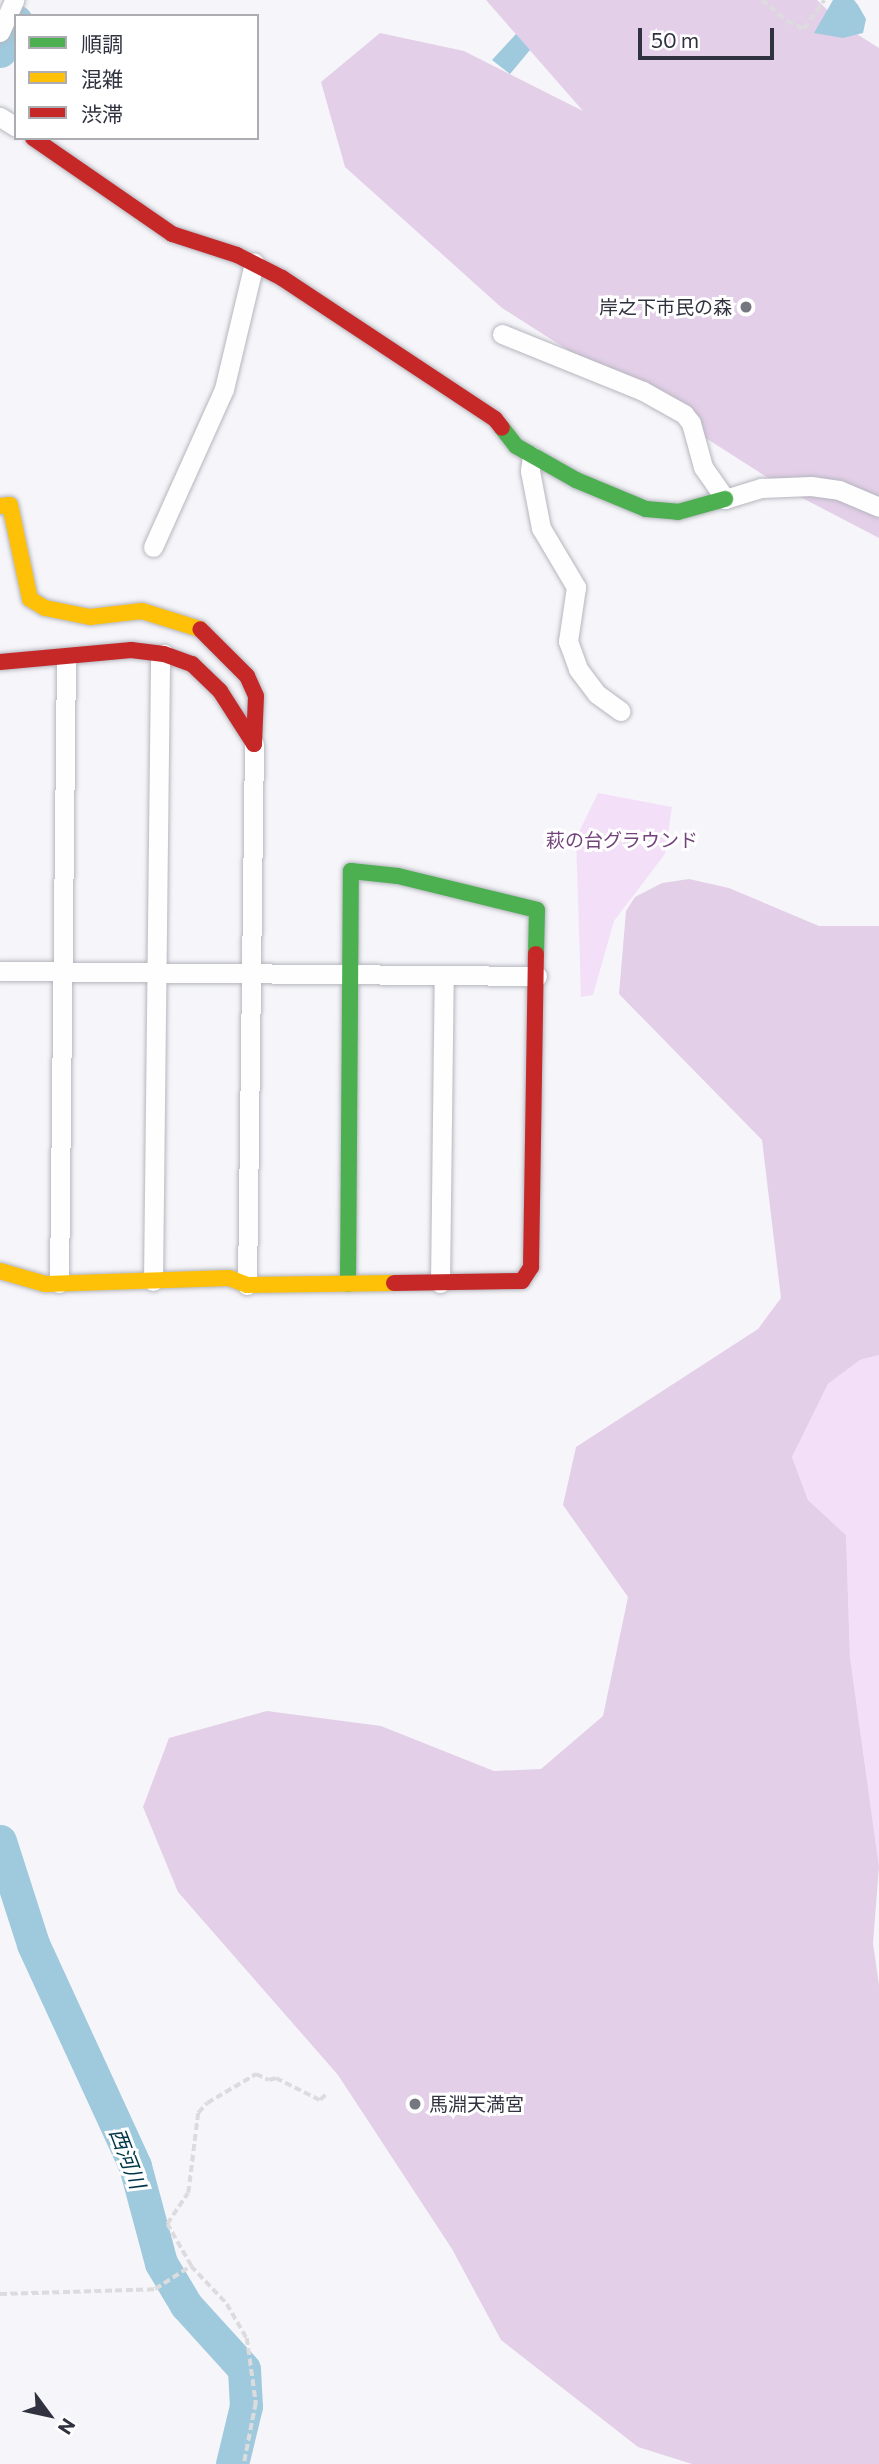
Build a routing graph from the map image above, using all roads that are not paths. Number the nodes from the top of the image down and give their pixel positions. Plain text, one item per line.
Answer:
1 (14, 0) edge
2 (0, 32) edge
3 (36, 140) edge
4 (254, 263) junction
5 (502, 334) dead end
6 (532, 456) junction
7 (725, 499) junction
8 (0, 506) edge
9 (879, 508) edge
10 (153, 547) dead end
11 (164, 654) junction
12 (66, 657) junction
13 (0, 662) edge
14 (620, 711) dead end
15 (254, 744) junction
16 (60, 970) junction
17 (0, 971) edge
18 (156, 971) junction
19 (254, 972) junction
20 (351, 974) junction
21 (444, 975) junction
22 (537, 976) junction
23 (0, 1271) edge
24 (153, 1280) junction
25 (59, 1283) junction
26 (440, 1283) junction
27 (348, 1284) junction
28 (247, 1285) junction

1 - 2 street
3 - 4 street
4 - 6 street
4 - 10 street
5 - 7 street
6 - 7 street
6 - 14 street
7 - 9 street
8 - 15 street
11 - 12 street
11 - 15 street
11 - 18 street
12 - 13 street
12 - 16 street
15 - 19 street
16 - 17 street
16 - 18 street
16 - 25 street
18 - 19 street
18 - 24 street
19 - 20 street
19 - 28 street
20 - 21 street
20 - 22 street
20 - 27 street
21 - 22 street
21 - 26 street
22 - 26 street
23 - 25 street
24 - 25 street
24 - 28 street
26 - 27 street
27 - 28 street

